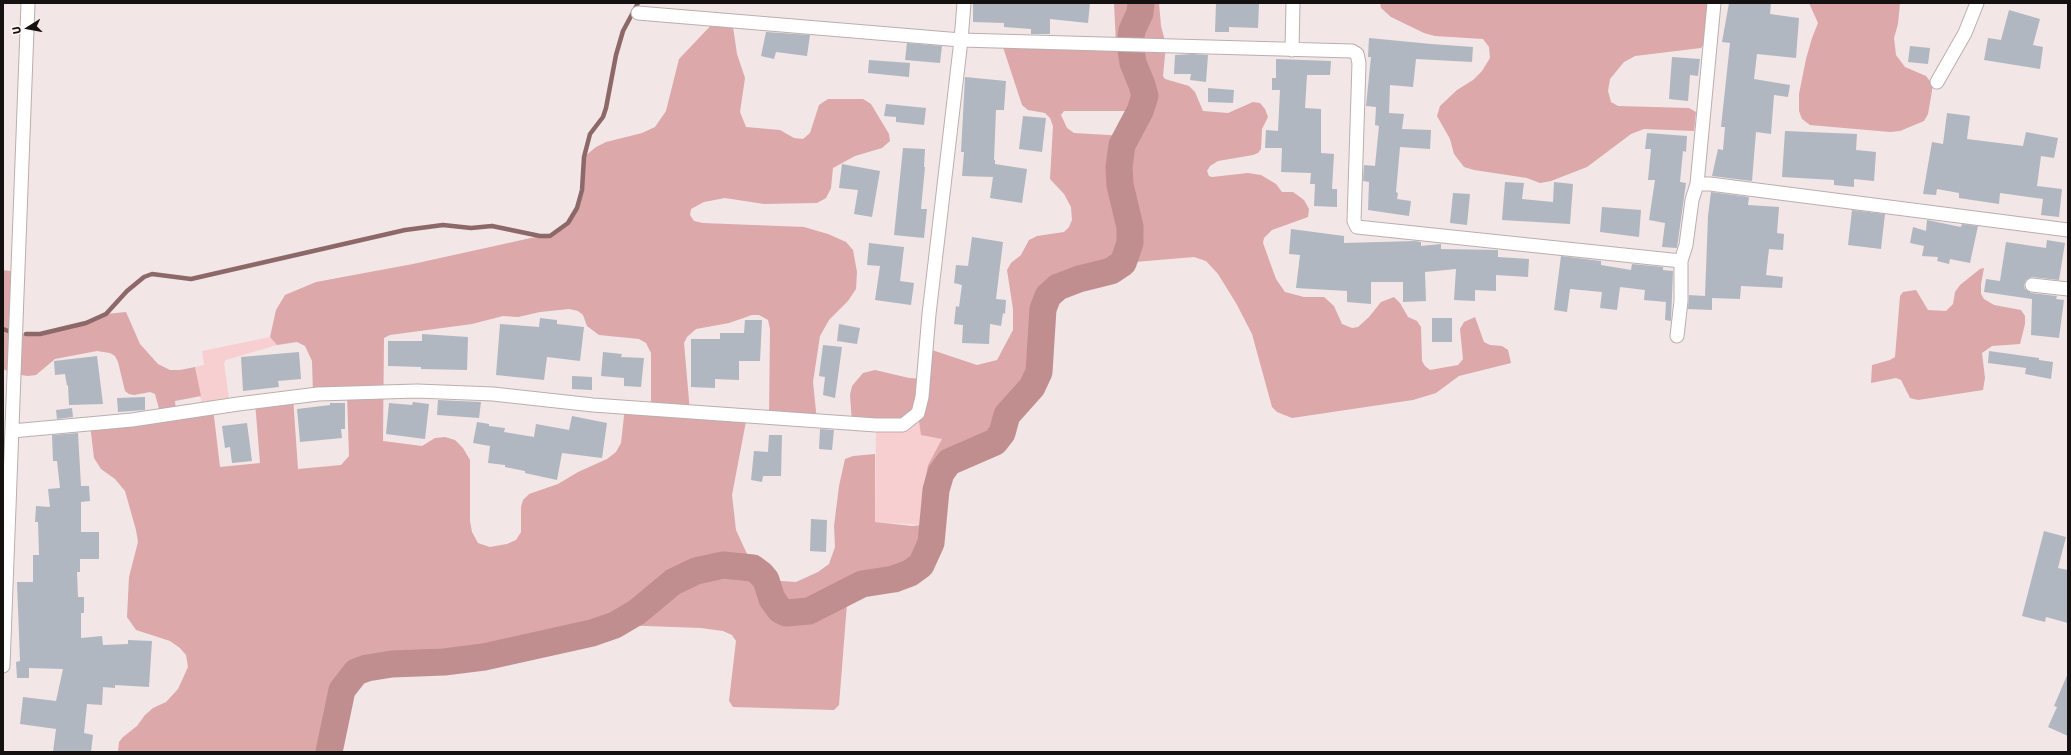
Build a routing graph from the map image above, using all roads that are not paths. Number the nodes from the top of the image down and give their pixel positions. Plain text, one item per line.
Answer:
1 (28, 3) edge
2 (964, 3) edge
3 (1293, 3) edge
4 (1714, 3) edge
5 (1977, 3) edge
6 (638, 14) dead end
7 (961, 40) junction
8 (1292, 50) junction
9 (1937, 82) dead end
10 (1697, 184) junction
11 (2068, 230) edge
12 (1681, 261) junction
13 (2032, 285) dead end
14 (2068, 289) edge
15 (1677, 336) dead end
16 (12, 431) junction
17 (6, 532) edge
18 (3, 666) edge

1 - 16 street
2 - 7 street
3 - 8 street
4 - 10 street
5 - 9 street
6 - 7 street
7 - 8 street
7 - 16 street
8 - 12 street
10 - 11 street
10 - 12 street
12 - 15 street
13 - 14 street
16 - 17 street
17 - 18 street

